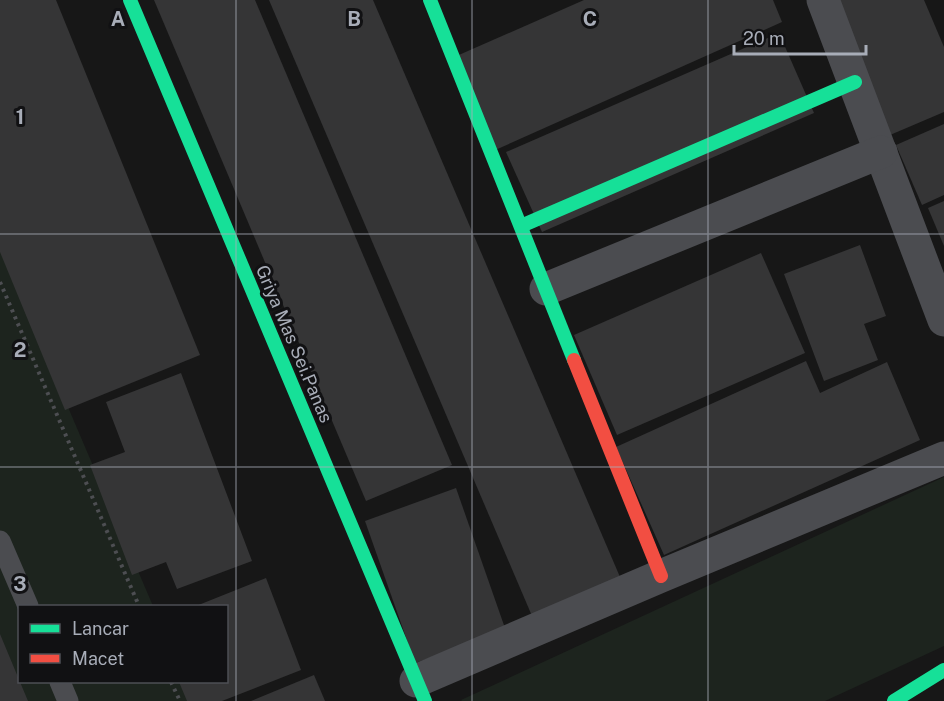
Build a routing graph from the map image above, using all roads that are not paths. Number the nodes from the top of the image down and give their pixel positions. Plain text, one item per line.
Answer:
1 (130, 0) edge
2 (430, 0) edge
3 (823, 0) edge
4 (855, 82) junction
5 (881, 152) junction
6 (521, 226) junction
7 (546, 289) junction
8 (944, 320) edge
9 (944, 458) edge
10 (0, 541) edge
11 (661, 576) junction
12 (28, 605) edge
13 (944, 670) edge
14 (61, 683) edge
15 (420, 691) edge
16 (899, 700) edge
17 (68, 701) edge

1 - 15 street, Griya Mas Sei.Panas
2 - 6 street
3 - 4 street
4 - 5 street
4 - 6 street
5 - 7 street
5 - 8 street
6 - 7 street
7 - 11 street
9 - 11 street
10 - 12 lane
11 - 15 street
13 - 16 street
14 - 17 lane

